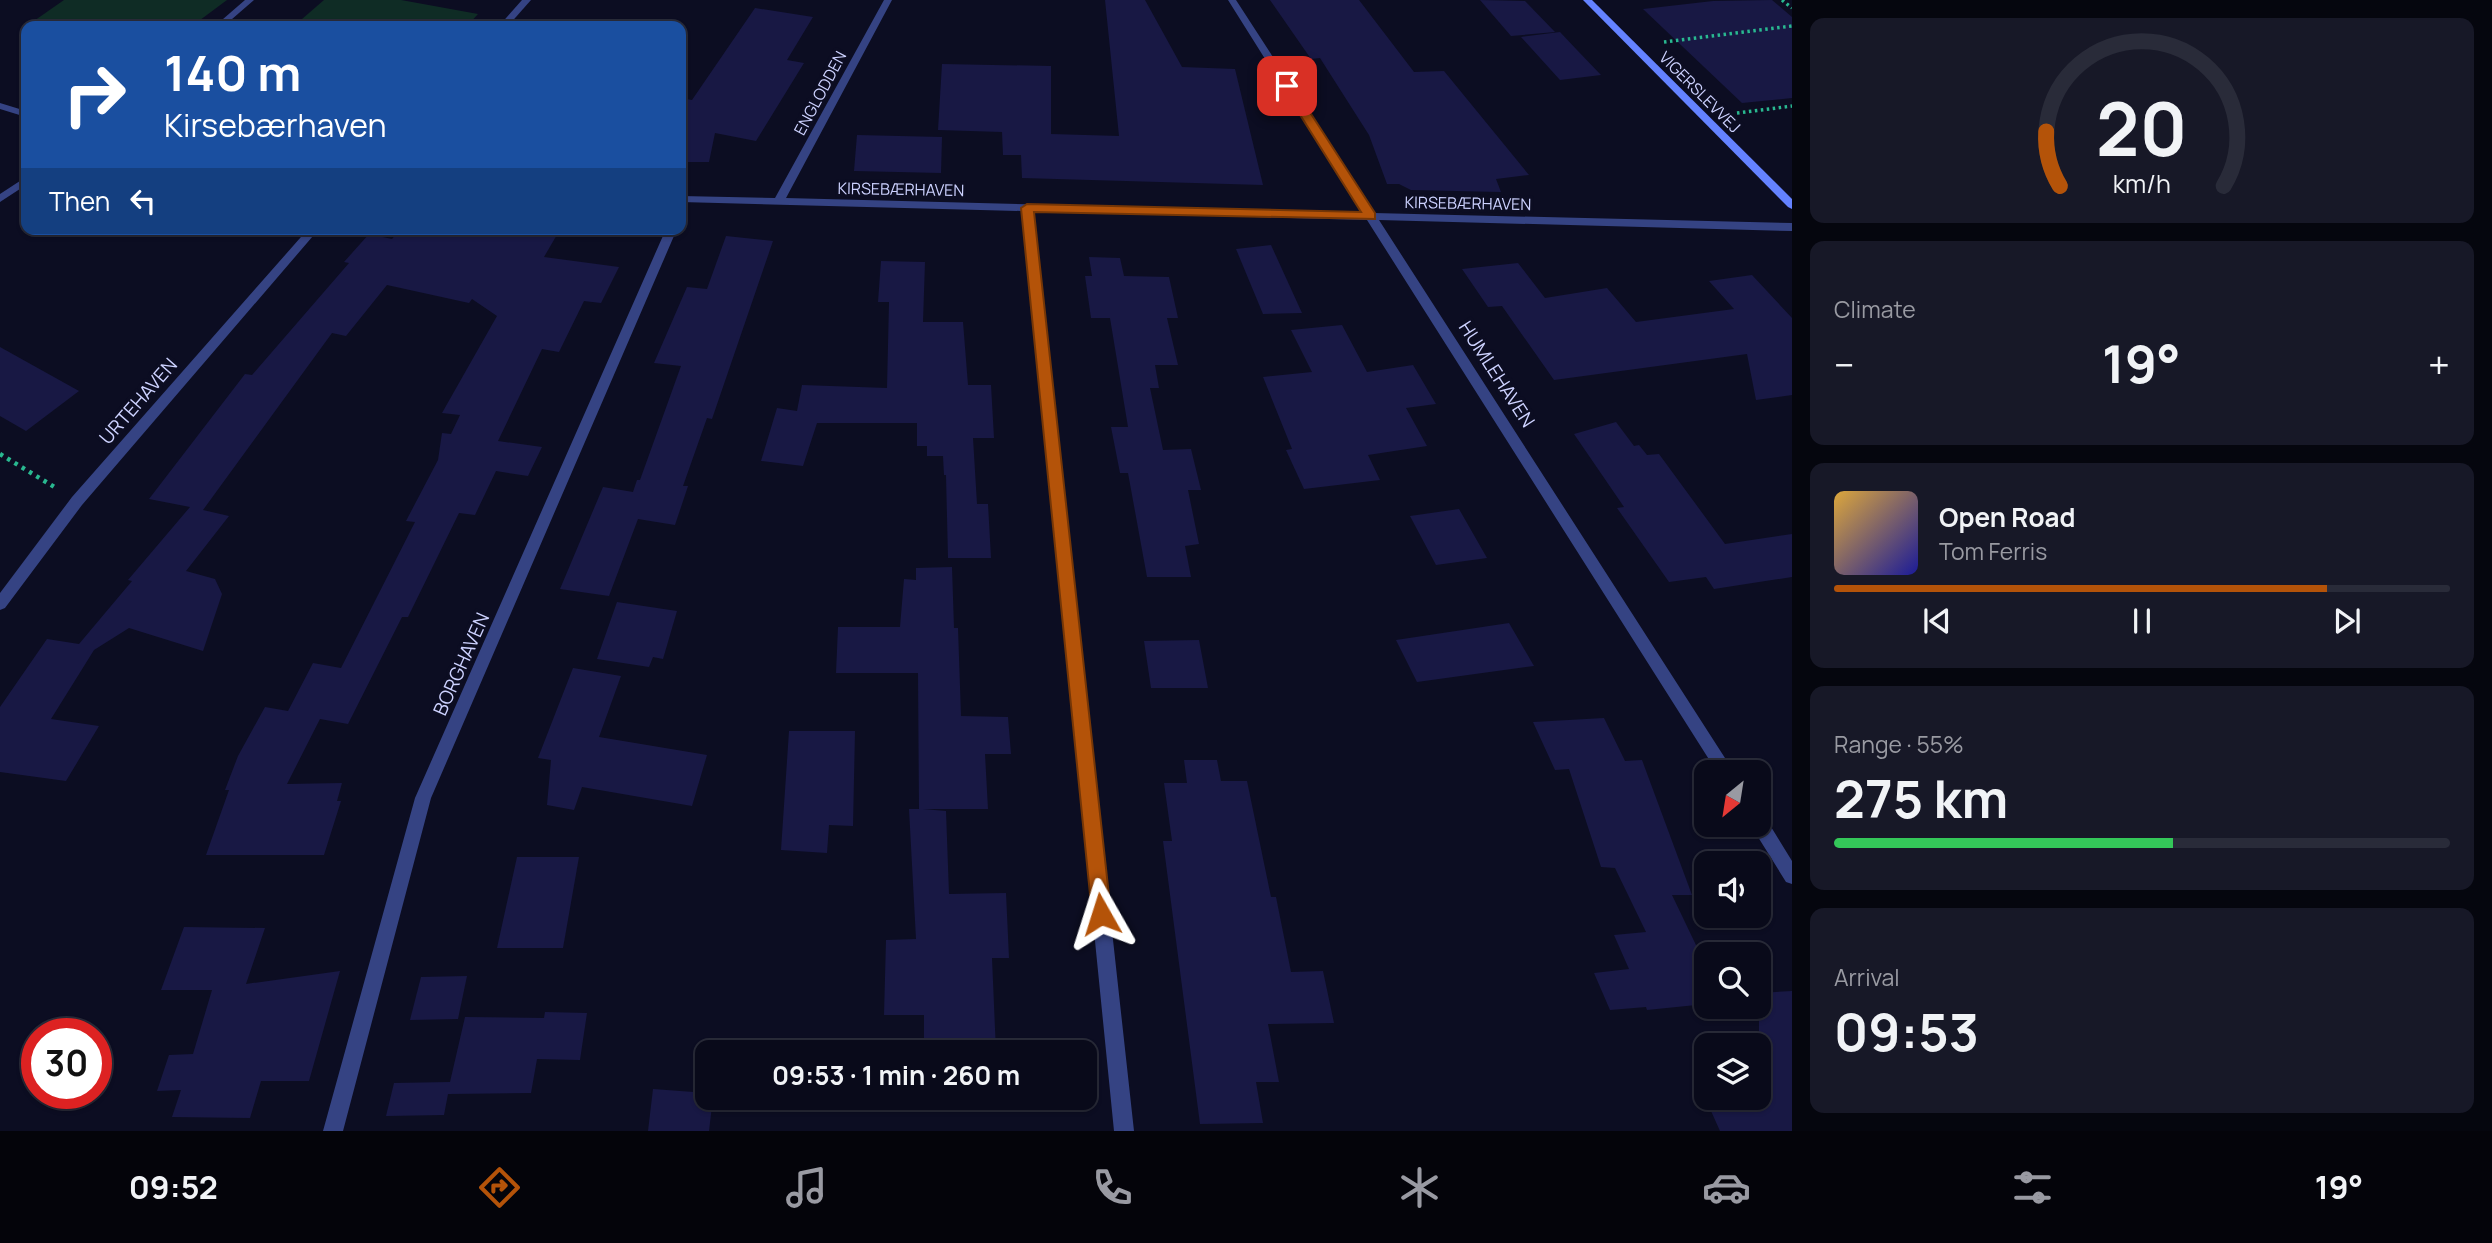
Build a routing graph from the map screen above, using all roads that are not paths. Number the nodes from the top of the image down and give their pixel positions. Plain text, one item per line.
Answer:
1 (250, 0) edge
2 (527, 0) edge
3 (888, 0) edge
4 (1232, 0) edge
5 (1587, 0) edge
6 (225, 21) edge
7 (507, 21) edge
8 (0, 106) edge
9 (21, 112) edge
10 (21, 184) edge
11 (0, 199) edge
12 (779, 201) junction
13 (686, 202) edge
14 (1792, 205) edge
15 (1027, 208) junction
16 (1370, 216) junction
17 (1792, 227) edge
18 (309, 235) edge
19 (668, 235) edge
20 (0, 604) edge
21 (1718, 760) edge
22 (1768, 837) edge
23 (1792, 876) edge
24 (333, 1131) edge
25 (1124, 1131) edge

1 - 6 street
2 - 7 street
3 - 12 street, ENGLODDEN
4 - 16 street, HUMLEHAVEN
5 - 14 street, VIGERSLEVVEJ
8 - 9 street
10 - 11 street
12 - 13 street, KIRSEBÆRHAVEN
12 - 15 street, KIRSEBÆRHAVEN
15 - 16 street, KIRSEBÆRHAVEN
15 - 25 street
16 - 17 street, KIRSEBÆRHAVEN
16 - 21 street, HUMLEHAVEN
18 - 20 street, URTEHAVEN
19 - 24 street, BORGHAVEN
22 - 23 street

